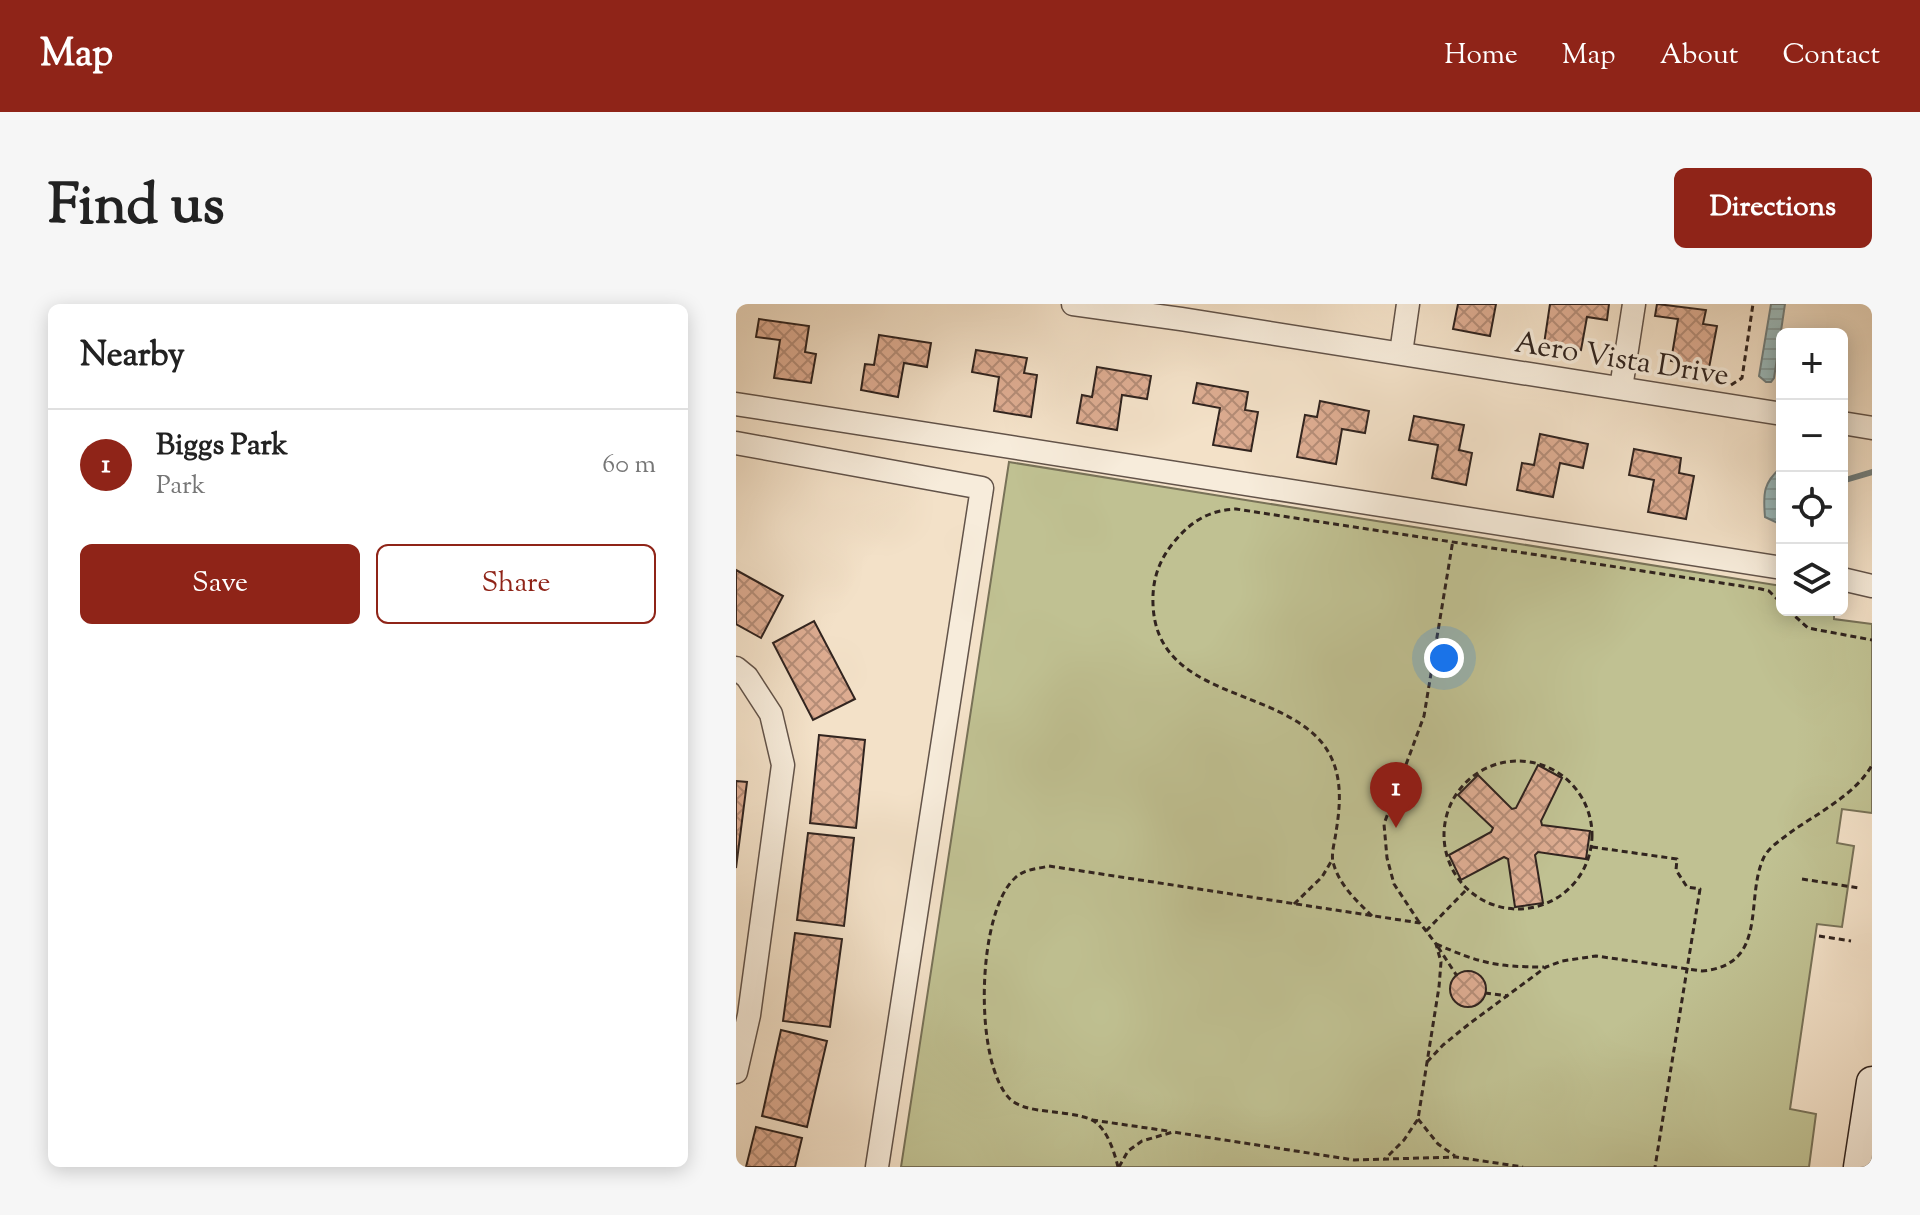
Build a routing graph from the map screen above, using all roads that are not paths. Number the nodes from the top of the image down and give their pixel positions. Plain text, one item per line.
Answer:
1 (1073, 304) edge
2 (1408, 304) edge
3 (1634, 304) edge
4 (1182, 311) edge
5 (1401, 353) junction
6 (1621, 388) junction
7 (736, 404) edge
8 (1776, 413) edge
9 (1848, 424) edge
10 (1872, 428) edge
11 (736, 443) edge
12 (1776, 567) edge
13 (1848, 580) edge
14 (1872, 586) edge
15 (736, 668) edge
16 (736, 1072) edge
17 (1872, 1082) edge
18 (877, 1167) edge
19 (1859, 1167) edge

1 - 4 street, Aero Vista Drive
2 - 5 street
3 - 6 street
4 - 5 street, Aero Vista Drive
5 - 6 street, Aero Vista Drive
6 - 8 street, Aero Vista Drive
7 - 12 street
9 - 10 street
11 - 18 street
13 - 14 street
15 - 16 street
17 - 19 street

